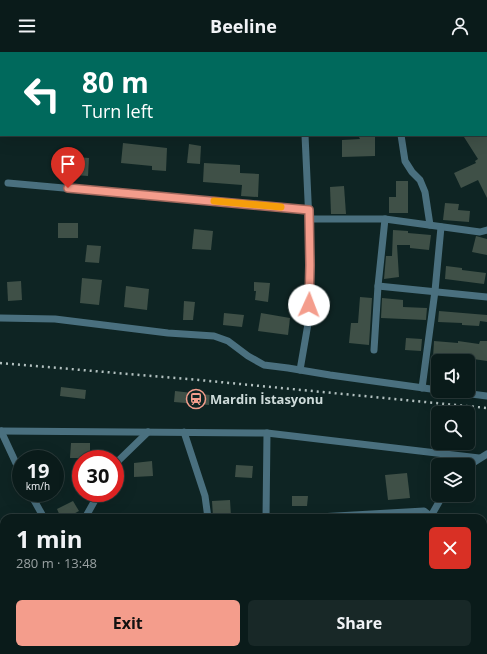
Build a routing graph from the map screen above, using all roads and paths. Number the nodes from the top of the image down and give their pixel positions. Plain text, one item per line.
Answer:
1 (305, 136) edge
2 (402, 136) edge
3 (8, 183) dead end
4 (309, 210) junction
5 (309, 219) junction
6 (385, 219) junction
7 (430, 225) junction
8 (441, 227) junction
9 (487, 230) edge
10 (378, 286) junction
11 (435, 291) junction
12 (487, 297) edge
13 (0, 318) edge
14 (374, 350) dead end
15 (300, 370) junction
16 (422, 388) junction
17 (431, 389) edge
18 (475, 394) edge
19 (487, 396) edge
20 (0, 431) edge
21 (148, 432) junction
22 (184, 432) junction
23 (267, 433) junction
24 (487, 454) edge
25 (124, 455) edge
26 (12, 456) edge
27 (479, 458) junction
28 (475, 461) edge
29 (35, 502) edge
30 (94, 502) edge
31 (440, 502) edge
32 (42, 514) edge
33 (87, 514) edge
34 (207, 514) edge
35 (266, 514) edge
36 (371, 514) edge
37 (428, 514) edge
38 (434, 514) edge

1 - 4 street
2 - 7 street
3 - 4 street
4 - 5 street
5 - 6 street
5 - 15 street
6 - 7 street
6 - 10 street
7 - 8 street
8 - 9 street
8 - 11 street
10 - 11 street
10 - 14 street
11 - 12 street
11 - 16 street
13 - 15 street
15 - 16 street
16 - 17 street
18 - 19 street
20 - 21 street
20 - 26 street
21 - 22 street
21 - 25 street
22 - 23 street
22 - 34 street
23 - 27 street
23 - 35 street
24 - 27 street
27 - 28 street
29 - 32 street
30 - 33 street
31 - 38 street
36 - 37 street

